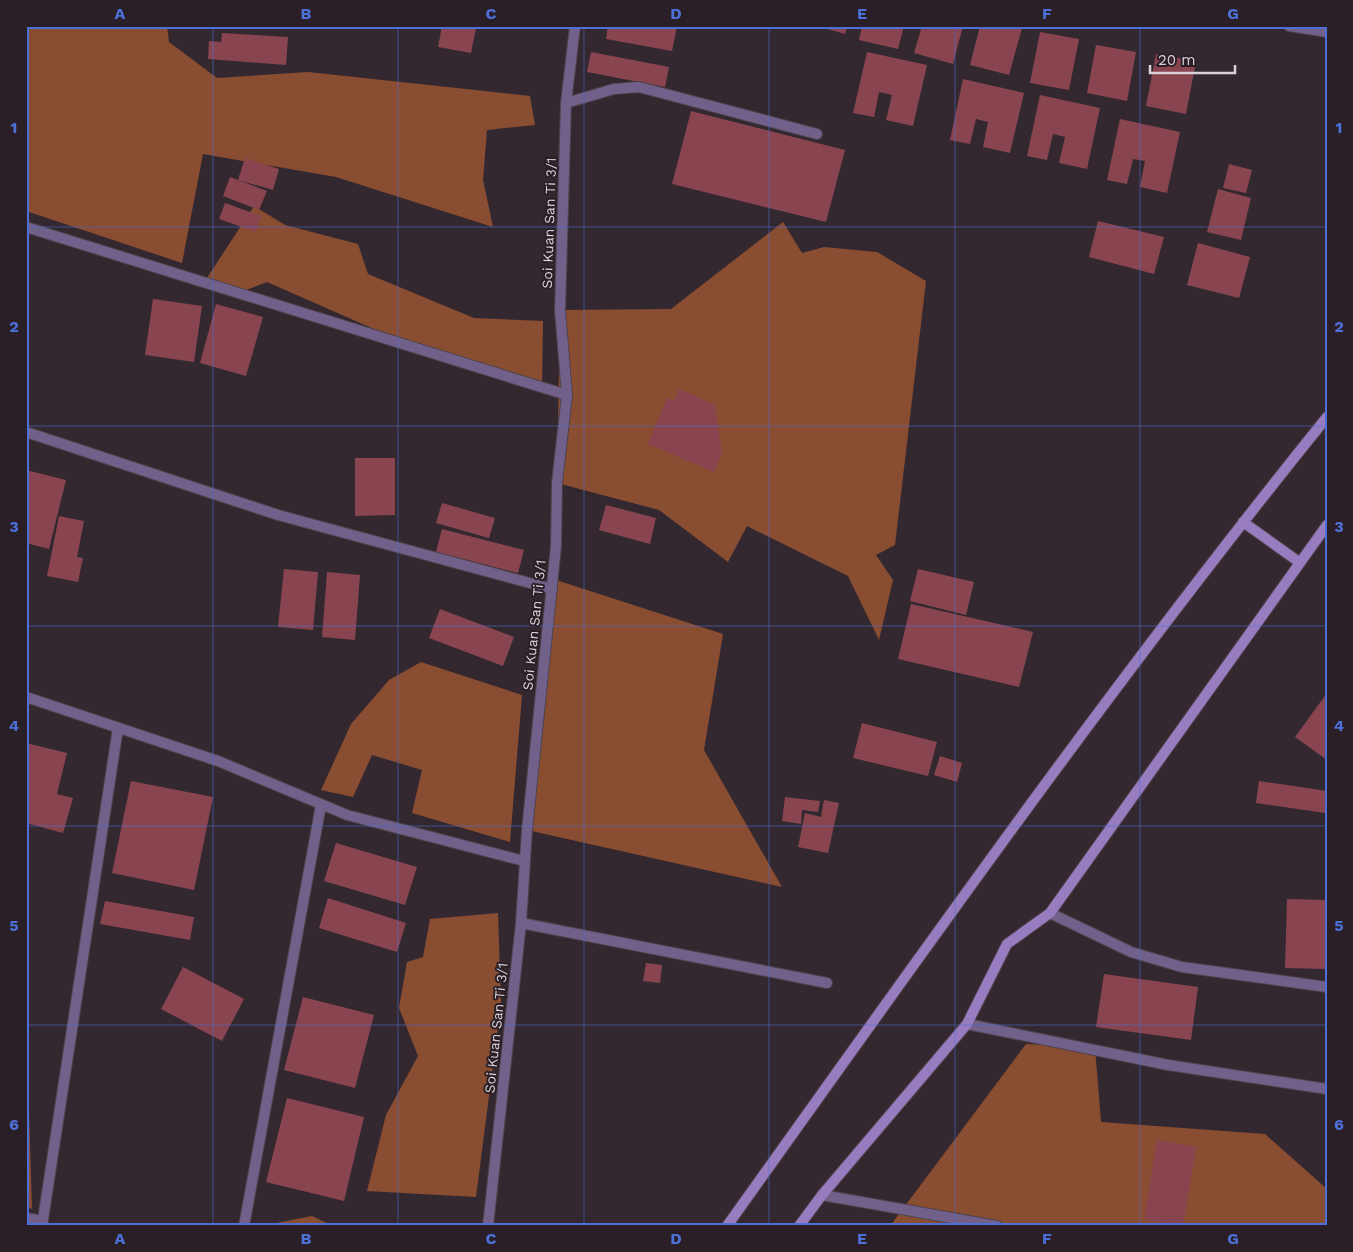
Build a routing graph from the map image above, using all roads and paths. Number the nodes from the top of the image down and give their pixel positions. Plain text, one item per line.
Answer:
1 (575, 26) edge
2 (1289, 26) edge
3 (1327, 32) edge
4 (566, 104) junction
5 (817, 134) dead end
6 (26, 227) edge
7 (567, 395) junction
8 (1327, 417) edge
9 (26, 432) edge
10 (1243, 522) junction
11 (1327, 525) edge
12 (1299, 562) junction
13 (552, 590) junction
14 (26, 696) edge
15 (118, 728) junction
16 (321, 805) junction
17 (524, 861) junction
18 (1050, 913) junction
19 (521, 923) junction
20 (827, 983) dead end
21 (1327, 988) edge
22 (967, 1024) junction
23 (1327, 1089) edge
24 (822, 1195) junction
25 (26, 1218) edge
26 (42, 1223) edge
27 (244, 1226) edge
28 (488, 1226) edge
29 (727, 1226) edge
30 (800, 1226) edge
31 (997, 1226) edge

1 - 4 street, Soi Kuan San Ti 3/1
2 - 3 street
4 - 5 street
4 - 7 street, Soi Kuan San Ti 3/1
6 - 7 street
7 - 13 street, Soi Kuan San Ti 3/1
8 - 10 main road
9 - 13 street
10 - 12 main road
10 - 29 main road
11 - 12 main road
12 - 18 main road
13 - 17 street, Soi Kuan San Ti 3/1
14 - 15 street
15 - 16 street
15 - 26 street
16 - 17 street
16 - 27 street
17 - 19 street, Soi Kuan San Ti 3/1
18 - 21 street
18 - 22 main road
19 - 20 street
19 - 28 street, Soi Kuan San Ti 3/1
22 - 23 street
22 - 24 main road
24 - 30 main road
24 - 31 street
25 - 26 street

